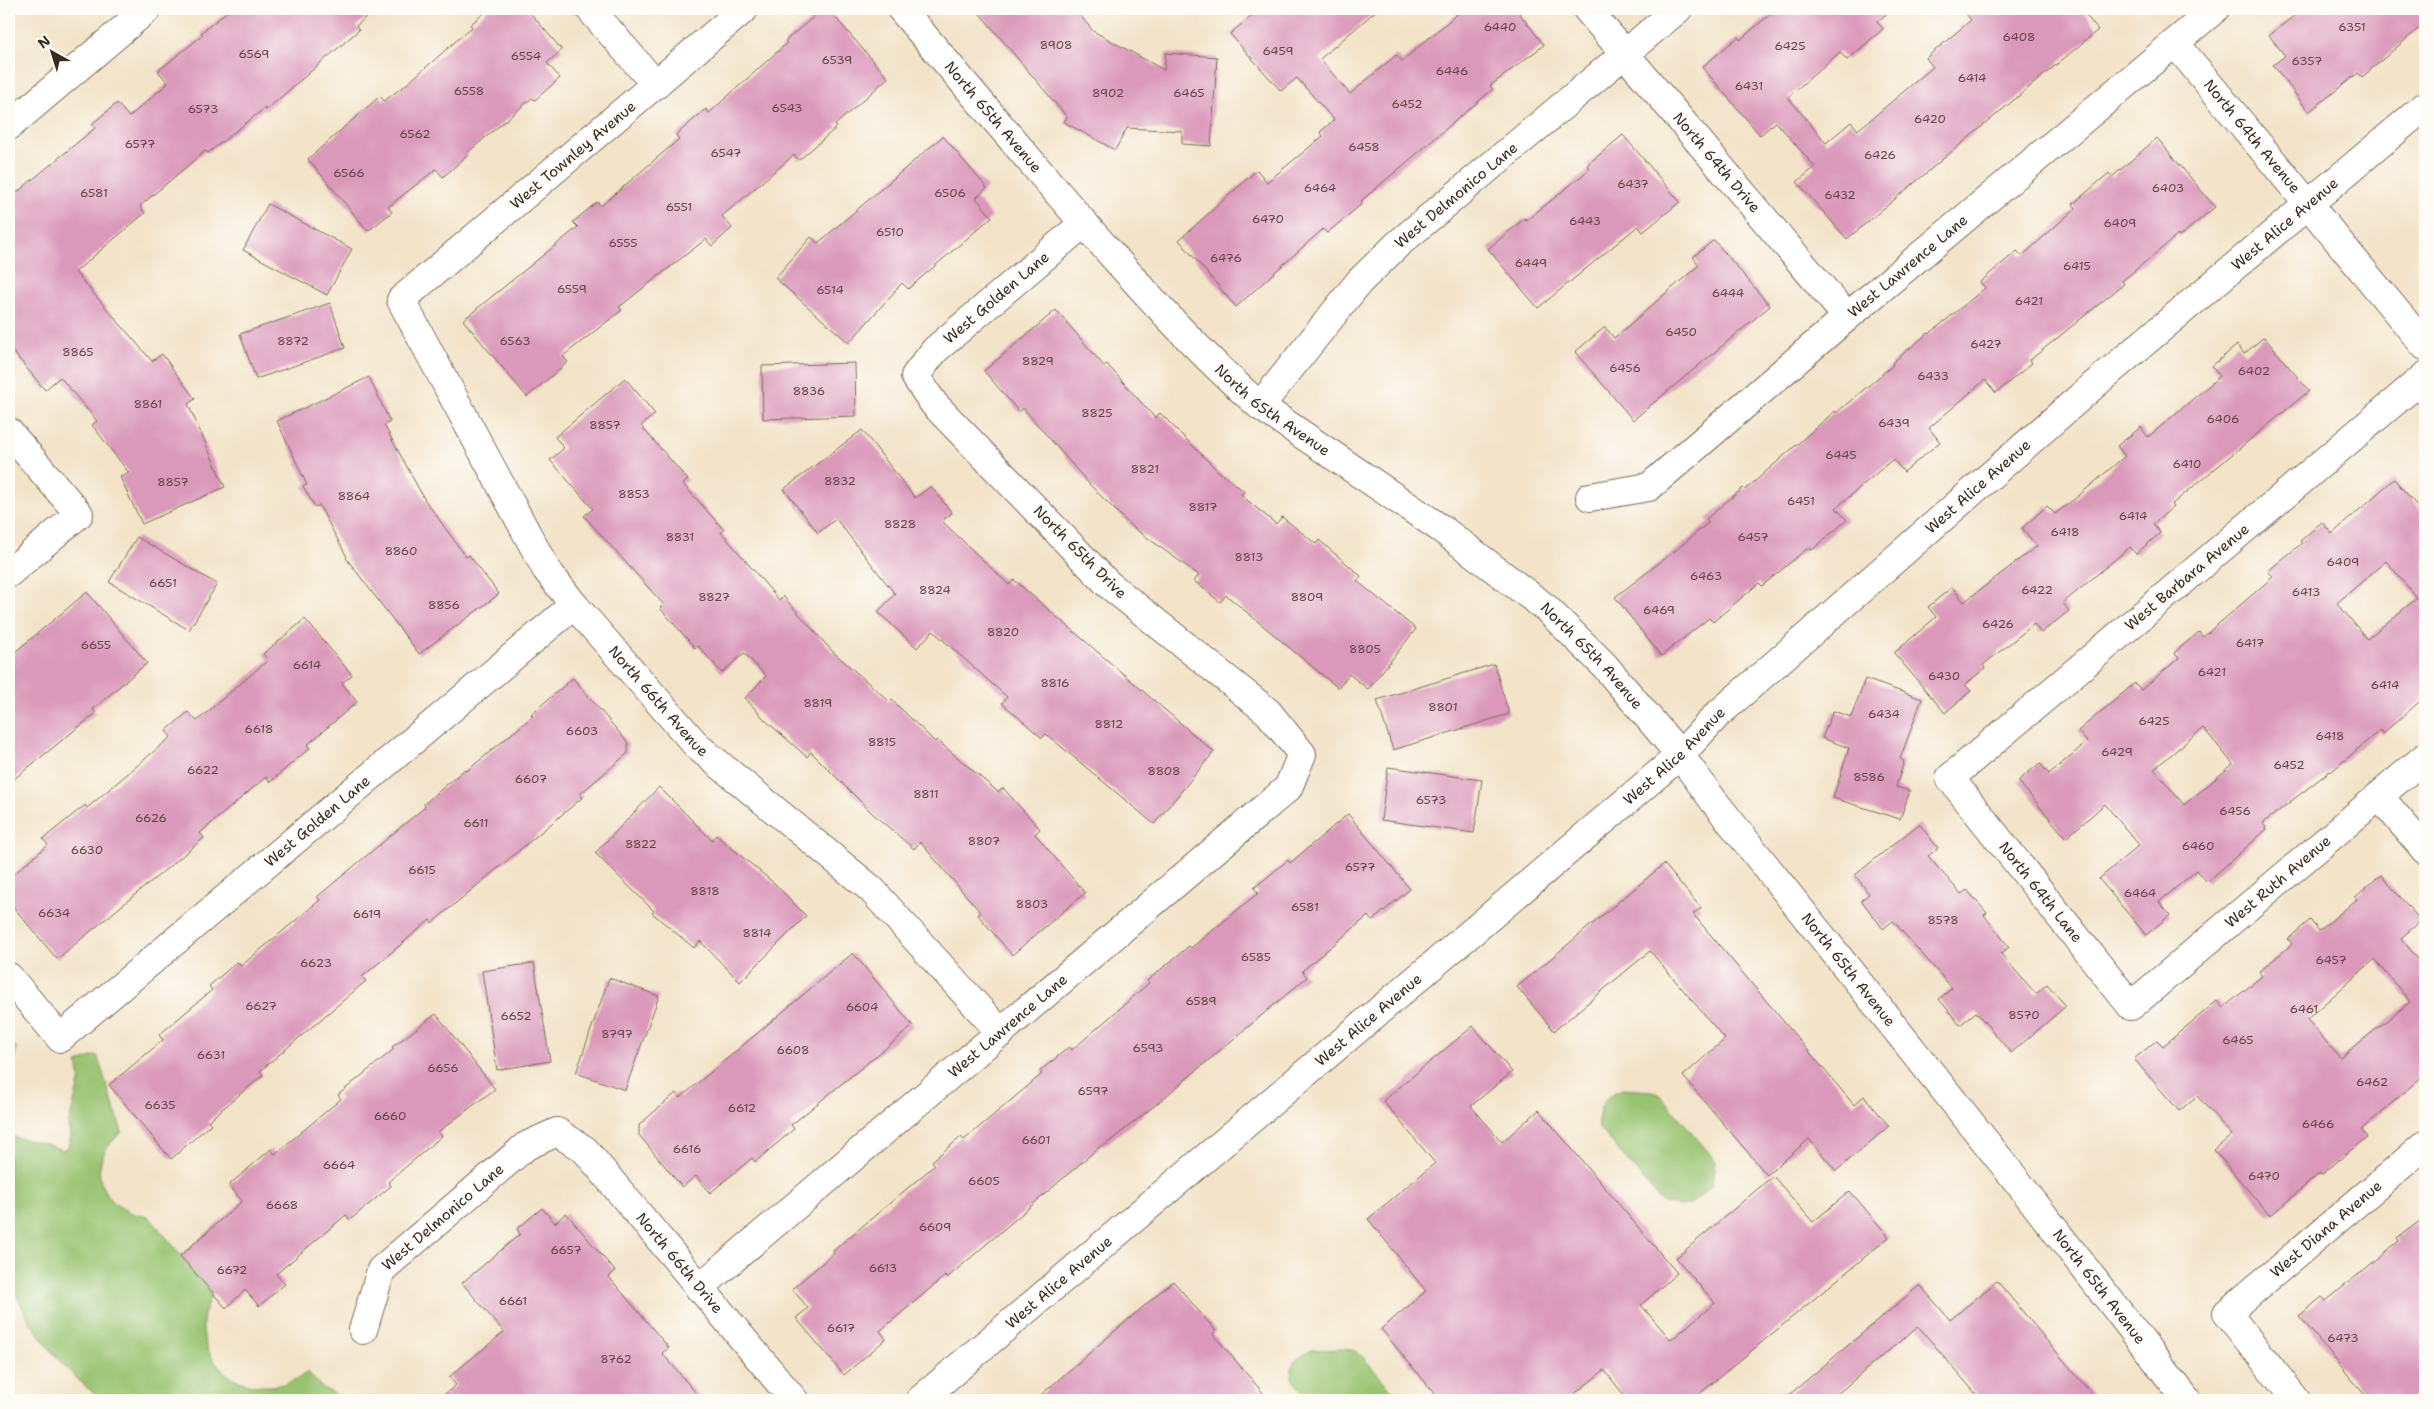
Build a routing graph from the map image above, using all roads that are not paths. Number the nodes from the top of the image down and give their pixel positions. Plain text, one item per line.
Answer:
1 (147, 9) edge
2 (590, 9) edge
3 (744, 9) edge
4 (901, 9) edge
5 (1587, 9) edge
6 (1678, 9) edge
7 (2216, 9) edge
8 (2175, 43) junction
9 (1625, 54) junction
10 (656, 84) junction
11 (2425, 106) edge
12 (9, 126) edge
13 (2309, 204) junction
14 (1084, 223) junction
15 (401, 300) joint
16 (1847, 317) junction
17 (2425, 346) edge
18 (915, 376) joint
19 (2425, 376) edge
20 (1260, 406) junction
21 (9, 432) edge
22 (1590, 497) dead end
23 (9, 573) edge
24 (574, 605) junction
25 (1302, 754) joint
26 (1680, 755) junction
27 (2425, 757) edge
28 (1950, 778) joint
29 (2379, 796) junction
30 (2425, 850) edge
31 (9, 977) edge
32 (2131, 1006) joint
33 (1001, 1033) junction
34 (557, 1132) joint
35 (2425, 1145) edge
36 (700, 1288) junction
37 (363, 1330) dead end
38 (794, 1400) edge
39 (920, 1400) edge
40 (2187, 1400) edge
41 (2296, 1400) edge

1 - 12 street
2 - 10 street
3 - 10 street, West Townley Avenue
4 - 14 street, North 65th Avenue
5 - 9 street, North 64th Drive
6 - 9 street, West Delmonico Lane
7 - 8 street, West Lawrence Lane
8 - 13 street, North 64th Avenue
8 - 16 street, West Lawrence Lane
9 - 16 street, North 64th Drive
9 - 20 street, West Delmonico Lane
10 - 15 street, West Townley Avenue
11 - 13 street, West Alice Avenue
13 - 17 street, North 64th Avenue
13 - 26 street, West Alice Avenue
14 - 18 street, West Golden Lane
14 - 20 street, North 65th Avenue
15 - 24 street, North 66th Avenue
16 - 22 street, West Lawrence Lane
18 - 25 street, North 65th Drive
19 - 28 street, West Barbara Avenue
20 - 26 street, North 65th Avenue
21 - 23 street
24 - 31 street, West Golden Lane
24 - 33 street, North 66th Avenue
25 - 33 street, West Lawrence Lane
26 - 39 street, West Alice Avenue
26 - 40 street, North 65th Avenue
27 - 29 street, West Ruth Avenue
28 - 32 street, North 64th Lane
29 - 30 street
29 - 32 street, West Ruth Avenue
33 - 36 street, West Lawrence Lane
34 - 36 street, North 66th Drive
34 - 37 street, West Delmonico Lane
35 - 41 street, West Diana Avenue
36 - 38 street, North 66th Drive

